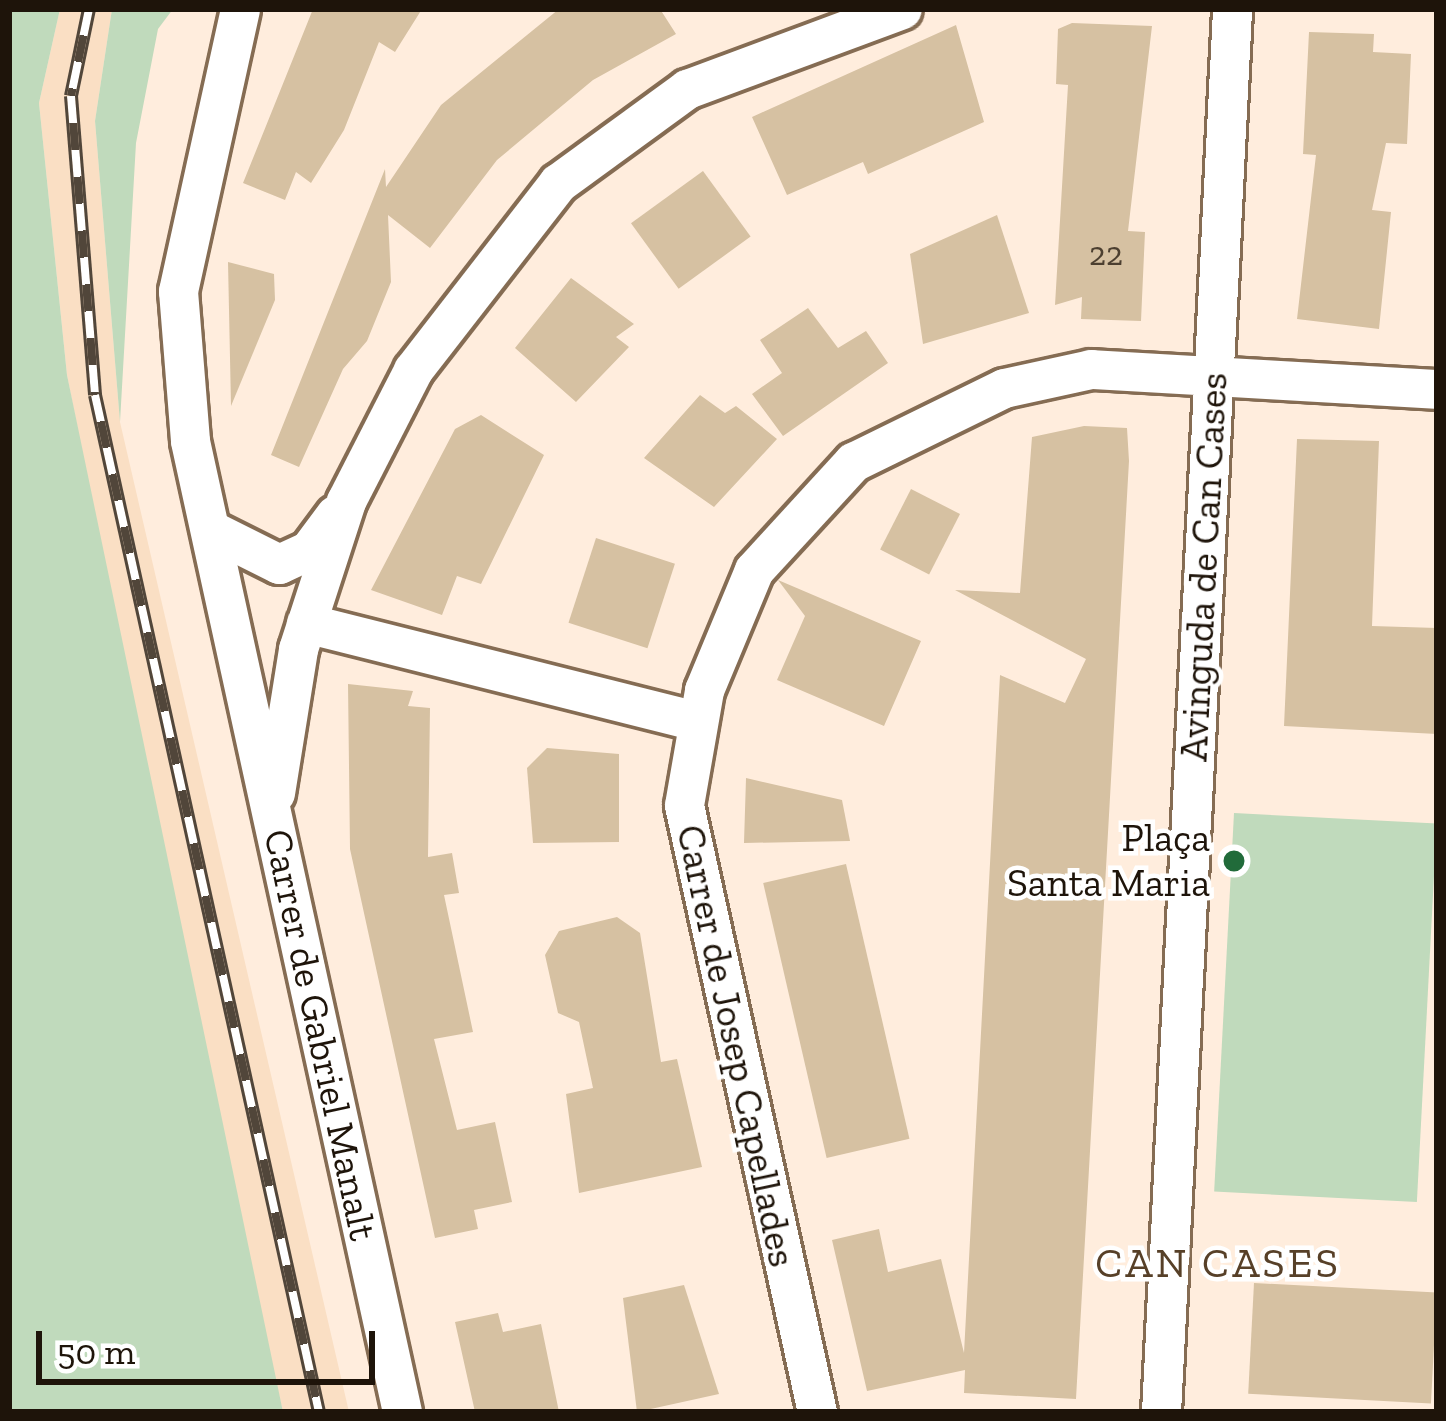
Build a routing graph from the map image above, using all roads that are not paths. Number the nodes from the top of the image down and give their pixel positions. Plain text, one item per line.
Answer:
1 (241, 9) edge
2 (902, 9) edge
3 (1232, 9) edge
4 (1214, 377) junction
5 (1437, 389) edge
6 (346, 501) junction
7 (211, 530) junction
8 (306, 623) junction
9 (697, 721) junction
10 (272, 816) junction
11 (402, 1412) edge
12 (817, 1412) edge
13 (1161, 1412) edge

1 - 7 street
2 - 6 street, Carrer de Gabriel Manalt
3 - 4 street, Avinguda de Can Cases
4 - 5 street, Carrer de Josep Capellades
4 - 9 street, Carrer de Josep Capellades
4 - 13 street, Avinguda de Can Cases
6 - 7 street
6 - 8 street, Carrer de Gabriel Manalt
7 - 10 street
8 - 9 street
8 - 10 street, Carrer de Gabriel Manalt
9 - 12 street, Carrer de Josep Capellades
10 - 11 street, Carrer de Gabriel Manalt

